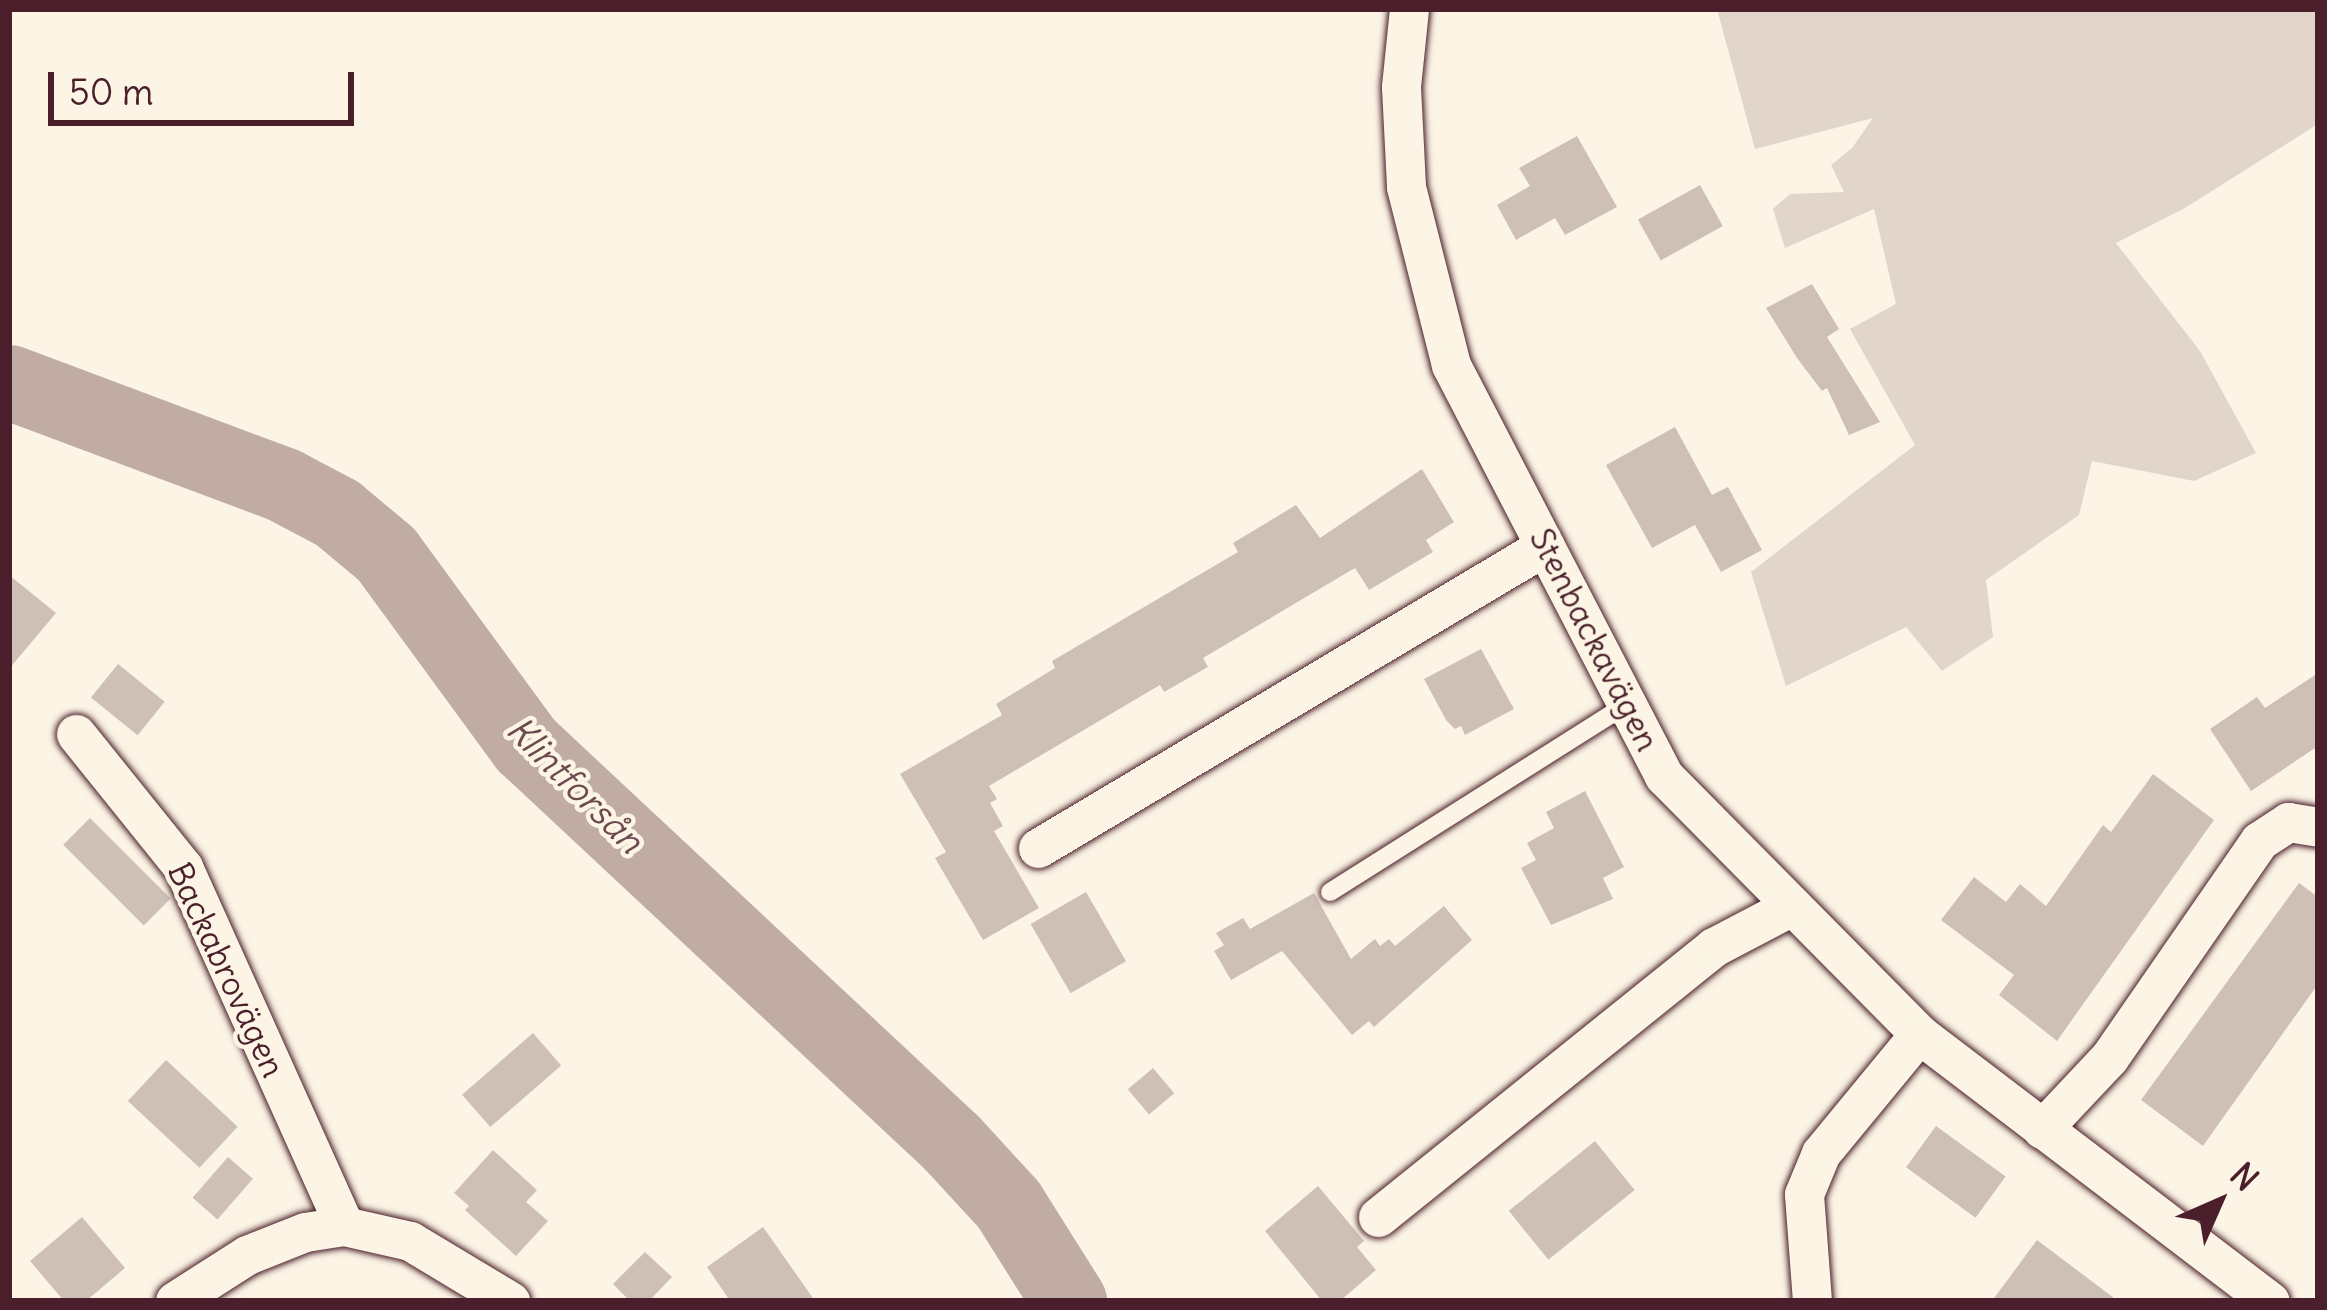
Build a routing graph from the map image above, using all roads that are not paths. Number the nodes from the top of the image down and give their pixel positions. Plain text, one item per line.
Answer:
1 (1409, 9) edge
2 (1545, 546) junction
3 (1627, 704) junction
4 (76, 734) dead end
5 (2318, 827) edge
6 (1038, 848) dead end
7 (1330, 892) dead end
8 (1792, 906) junction
9 (1919, 1034) junction
10 (2042, 1129) junction
11 (1378, 1216) dead end
12 (344, 1226) junction
13 (175, 1301) edge
14 (510, 1301) edge
15 (1812, 1301) edge
16 (2270, 1301) edge

1 - 2 street, Stenbackavägen
2 - 3 street, Stenbackavägen
2 - 6 street
3 - 7 lane
3 - 8 street, Stenbackavägen
4 - 12 street, Backabrovägen
5 - 10 street
8 - 9 street, Stenbackavägen
8 - 11 street
9 - 10 street, Stenbackavägen
9 - 15 street
10 - 16 street, Stenbackavägen
12 - 13 street
12 - 14 street

